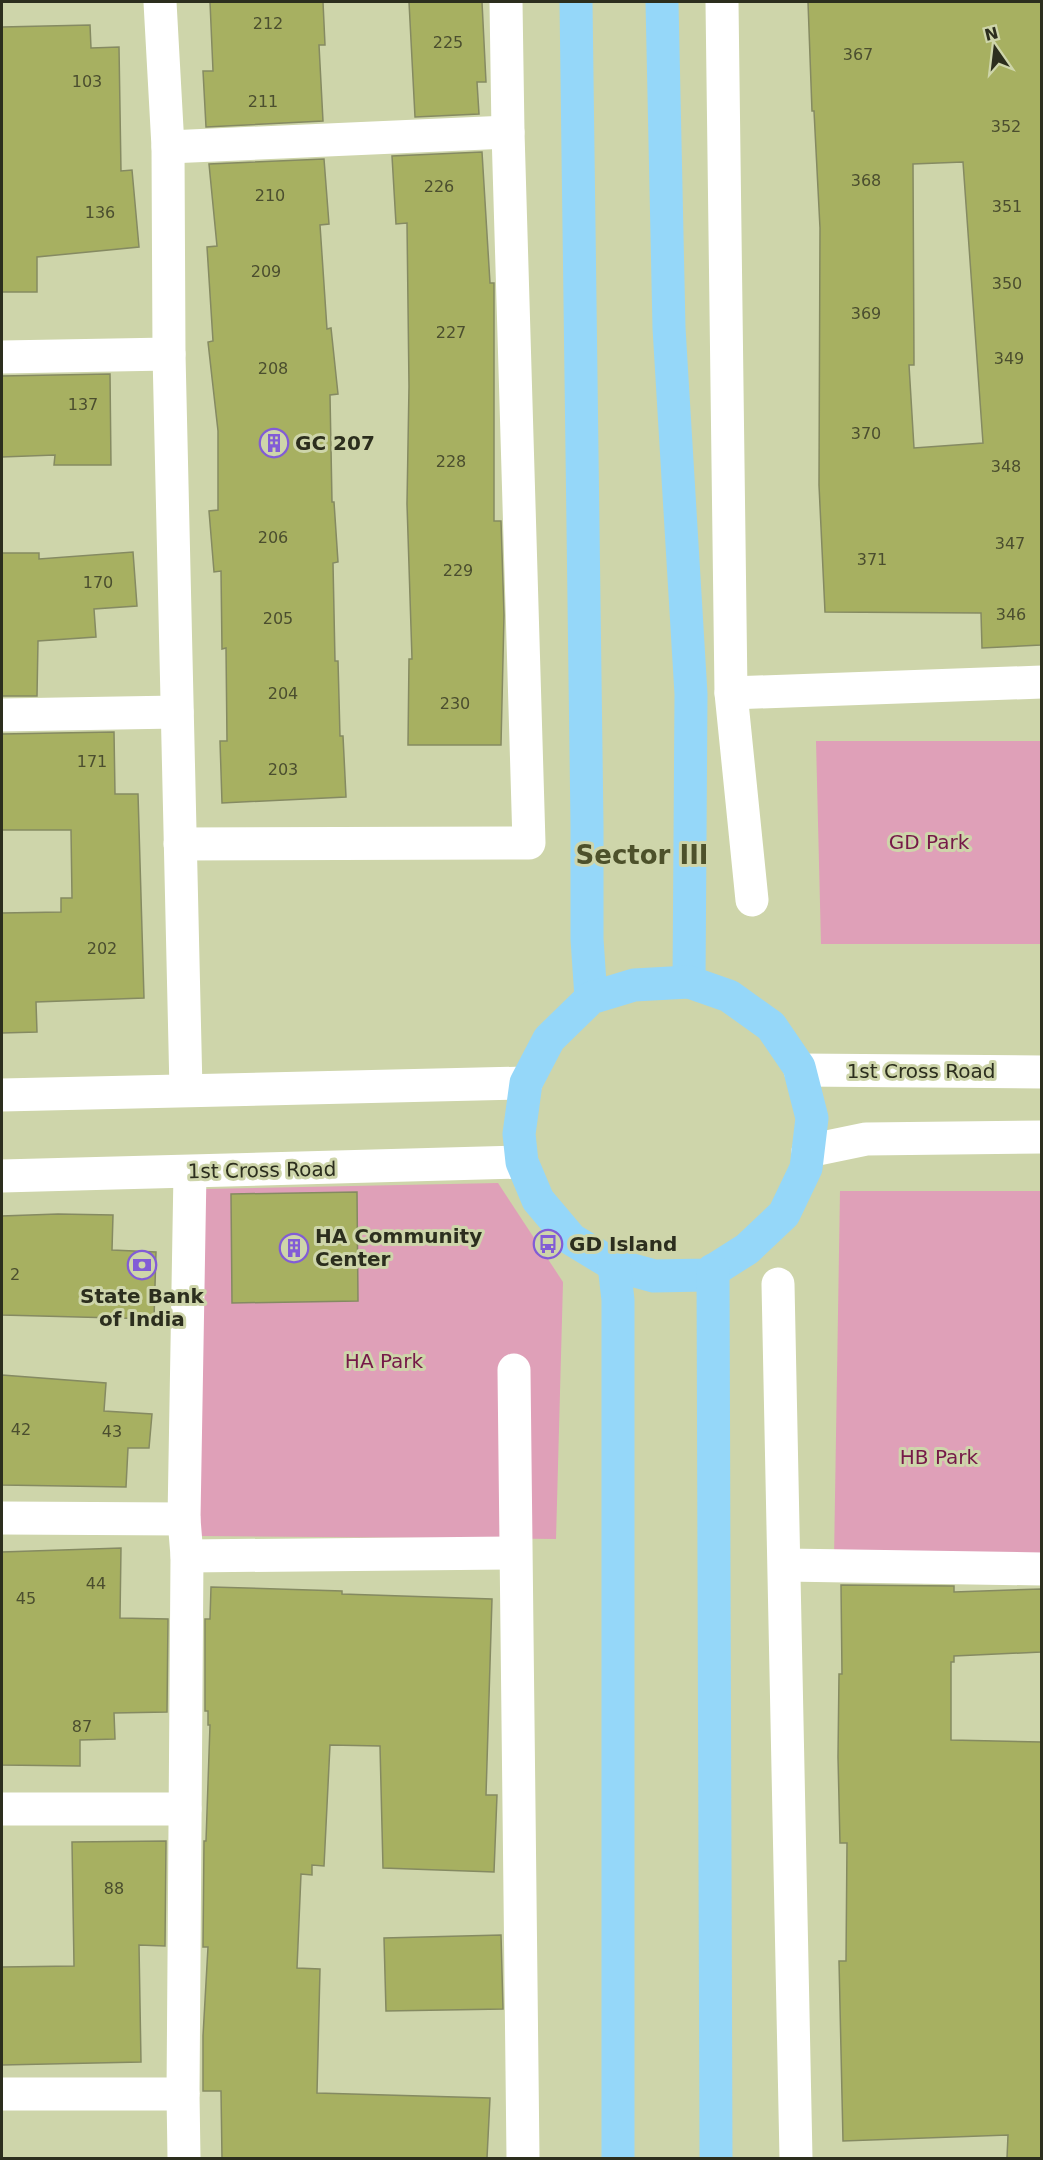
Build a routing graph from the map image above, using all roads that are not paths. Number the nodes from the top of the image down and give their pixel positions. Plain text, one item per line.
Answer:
1 (160, 2) edge
2 (506, 2) edge
3 (576, 2) edge
4 (662, 2) edge
5 (722, 2) edge
6 (508, 132) junction
7 (168, 147) junction
8 (169, 354) junction
9 (2, 357) edge
10 (1041, 682) edge
11 (731, 693) junction
12 (177, 712) junction
13 (2, 716) edge
14 (180, 844) junction
15 (752, 900) dead end
16 (689, 982) junction
17 (591, 999) junction
18 (800, 1070) junction
19 (1041, 1072) edge
20 (526, 1083) junction
21 (186, 1090) junction
22 (2, 1095) edge
23 (1041, 1137) edge
24 (808, 1152) junction
25 (522, 1162) junction
26 (190, 1172) junction
27 (2, 1176) edge
28 (614, 1265) junction
29 (713, 1270) junction
30 (778, 1284) dead end
31 (514, 1370) dead end
32 (2, 1518) edge
33 (184, 1519) junction
34 (515, 1553) junction
35 (187, 1556) junction
36 (785, 1565) junction
37 (1041, 1569) edge
38 (2, 1809) edge
39 (185, 1809) junction
40 (2, 2094) edge
41 (183, 2094) junction
42 (184, 2158) edge
43 (522, 2158) edge
44 (618, 2158) edge
45 (716, 2158) edge
46 (796, 2158) edge

1 - 7 street
2 - 6 street
3 - 17 main road
4 - 16 main road
5 - 11 street
6 - 7 street
6 - 14 street
7 - 8 street
8 - 9 street
8 - 12 street
10 - 11 street
11 - 15 street
12 - 13 street
12 - 14 street
14 - 21 street
16 - 17 main road
16 - 18 main road
17 - 20 main road
18 - 19 street, 1st Cross Road
18 - 24 main road
20 - 21 street
20 - 25 main road
21 - 22 street
23 - 24 street
24 - 29 main road
25 - 26 street, 1st Cross Road
25 - 28 main road
26 - 27 street, 1st Cross Road
26 - 33 street
28 - 29 main road
28 - 44 main road
29 - 45 main road
30 - 36 street
31 - 34 street
32 - 33 street
33 - 35 street
34 - 35 street
34 - 43 street
35 - 39 street
36 - 37 street
36 - 46 street
38 - 39 street
39 - 41 street
40 - 41 street
41 - 42 street

